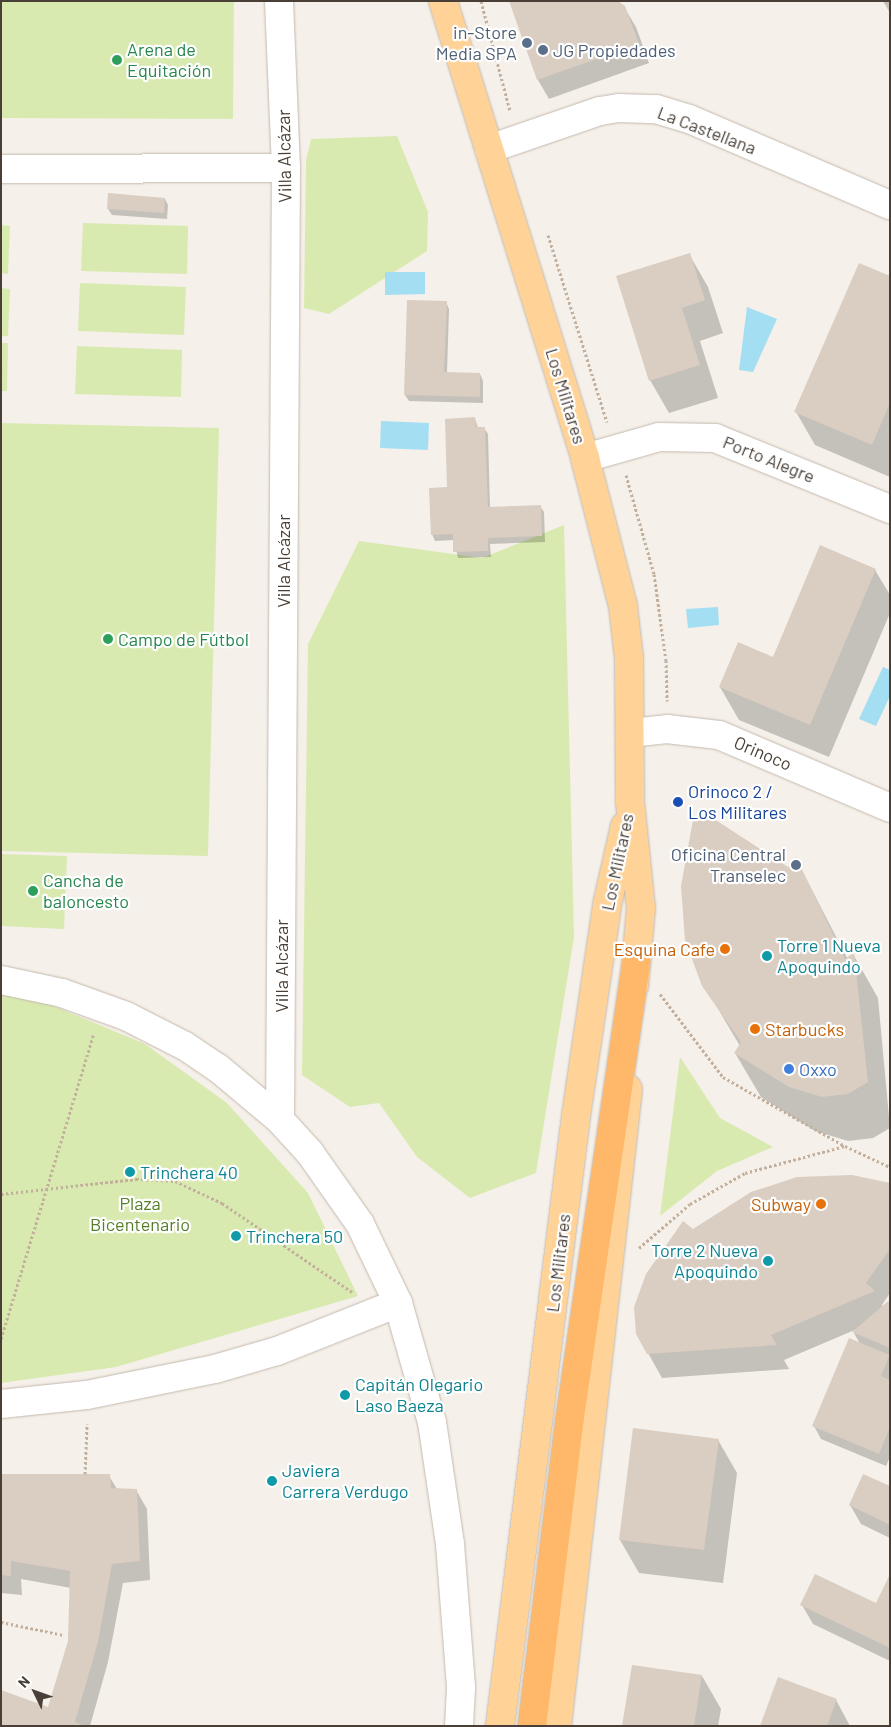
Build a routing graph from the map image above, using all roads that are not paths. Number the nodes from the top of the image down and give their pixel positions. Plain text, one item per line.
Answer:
1 (279, 1) edge
2 (443, 1) edge
3 (489, 149) junction
4 (286, 168) junction
5 (1, 169) edge
6 (890, 205) edge
7 (585, 458) junction
8 (890, 509) edge
9 (630, 733) junction
10 (630, 802) junction
11 (890, 808) edge
12 (636, 962) junction
13 (1, 980) edge
14 (280, 1120) junction
15 (398, 1303) junction
16 (1, 1404) edge
17 (459, 1726) edge
18 (500, 1726) edge
19 (532, 1726) edge
20 (557, 1726) edge

1 - 4 street, Villa Alcázar
2 - 3 main road, Los Militares
3 - 6 street, La Castellana
3 - 7 main road, Los Militares
4 - 5 street
4 - 14 street, Villa Alcázar
7 - 8 street, Porto Alegre
7 - 9 main road, Los Militares
9 - 10 main road, Los Militares
9 - 11 street, Orinoco
10 - 12 main road, Los Militares
10 - 18 main road, Los Militares
12 - 19 highway
12 - 20 main road, Los Militares
13 - 14 street
14 - 15 street
15 - 16 street
15 - 17 street

